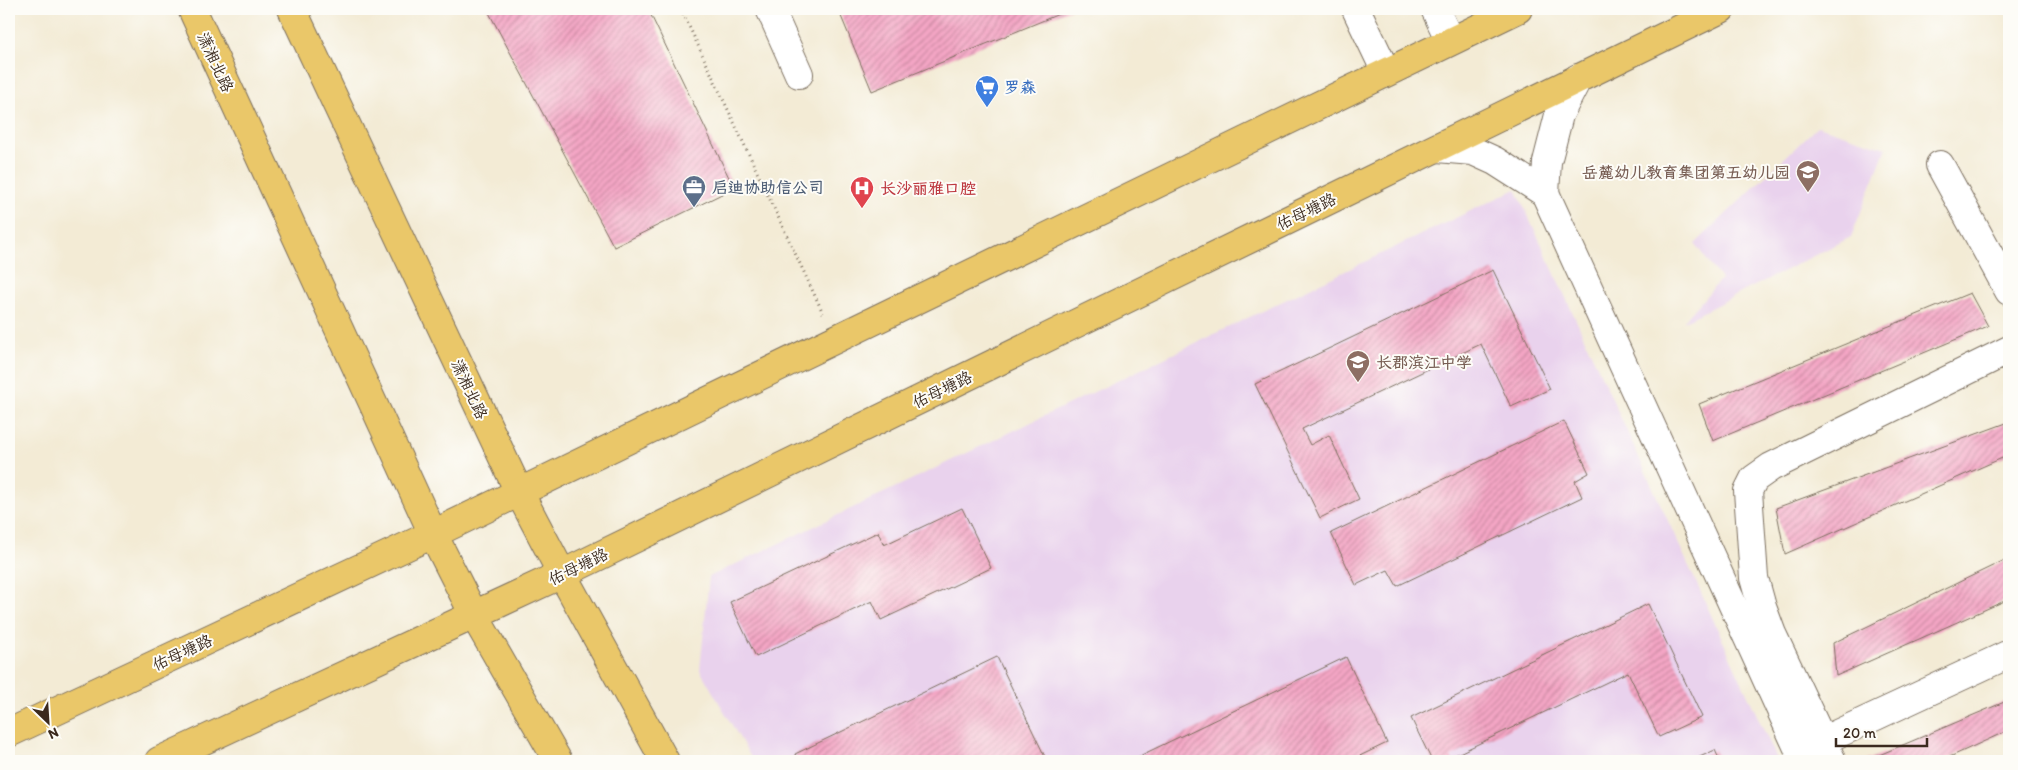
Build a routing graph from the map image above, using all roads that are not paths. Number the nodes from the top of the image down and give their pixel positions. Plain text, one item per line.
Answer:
1 (192, 9) edge
2 (292, 9) edge
3 (770, 9) edge
4 (1356, 9) edge
5 (1436, 9) edge
6 (1518, 9) edge
7 (1721, 9) edge
8 (1450, 41) junction
9 (1386, 72) junction
10 (799, 74) dead end
11 (1578, 78) junction
12 (1437, 148) junction
13 (1940, 165) dead end
14 (1544, 193) junction
15 (2009, 291) edge
16 (2009, 350) edge
17 (519, 492) junction
18 (433, 534) junction
19 (562, 574) junction
20 (474, 615) junction
21 (2009, 654) edge
22 (9, 733) edge
23 (1827, 751) edge
24 (159, 761) edge
25 (558, 761) edge
26 (666, 761) edge
27 (1804, 761) edge

1 - 18 main road, 潇湘北路
2 - 17 main road, 潇湘北路
3 - 10 street
4 - 9 street
5 - 8 street
6 - 8 main road, 佑母塘路
7 - 11 main road, 佑母塘路
8 - 9 main road, 佑母塘路
9 - 17 main road, 佑母塘路
11 - 12 main road, 佑母塘路
11 - 14 street
12 - 14 street
12 - 19 main road, 佑母塘路
13 - 15 street
14 - 27 street
16 - 23 street
17 - 18 main road, 佑母塘路
17 - 19 main road, 潇湘北路
18 - 20 main road, 潇湘北路
18 - 22 main road, 佑母塘路
19 - 20 main road, 佑母塘路
19 - 26 main road, 潇湘北路
20 - 24 main road, 佑母塘路
20 - 25 main road, 潇湘北路
21 - 23 street

